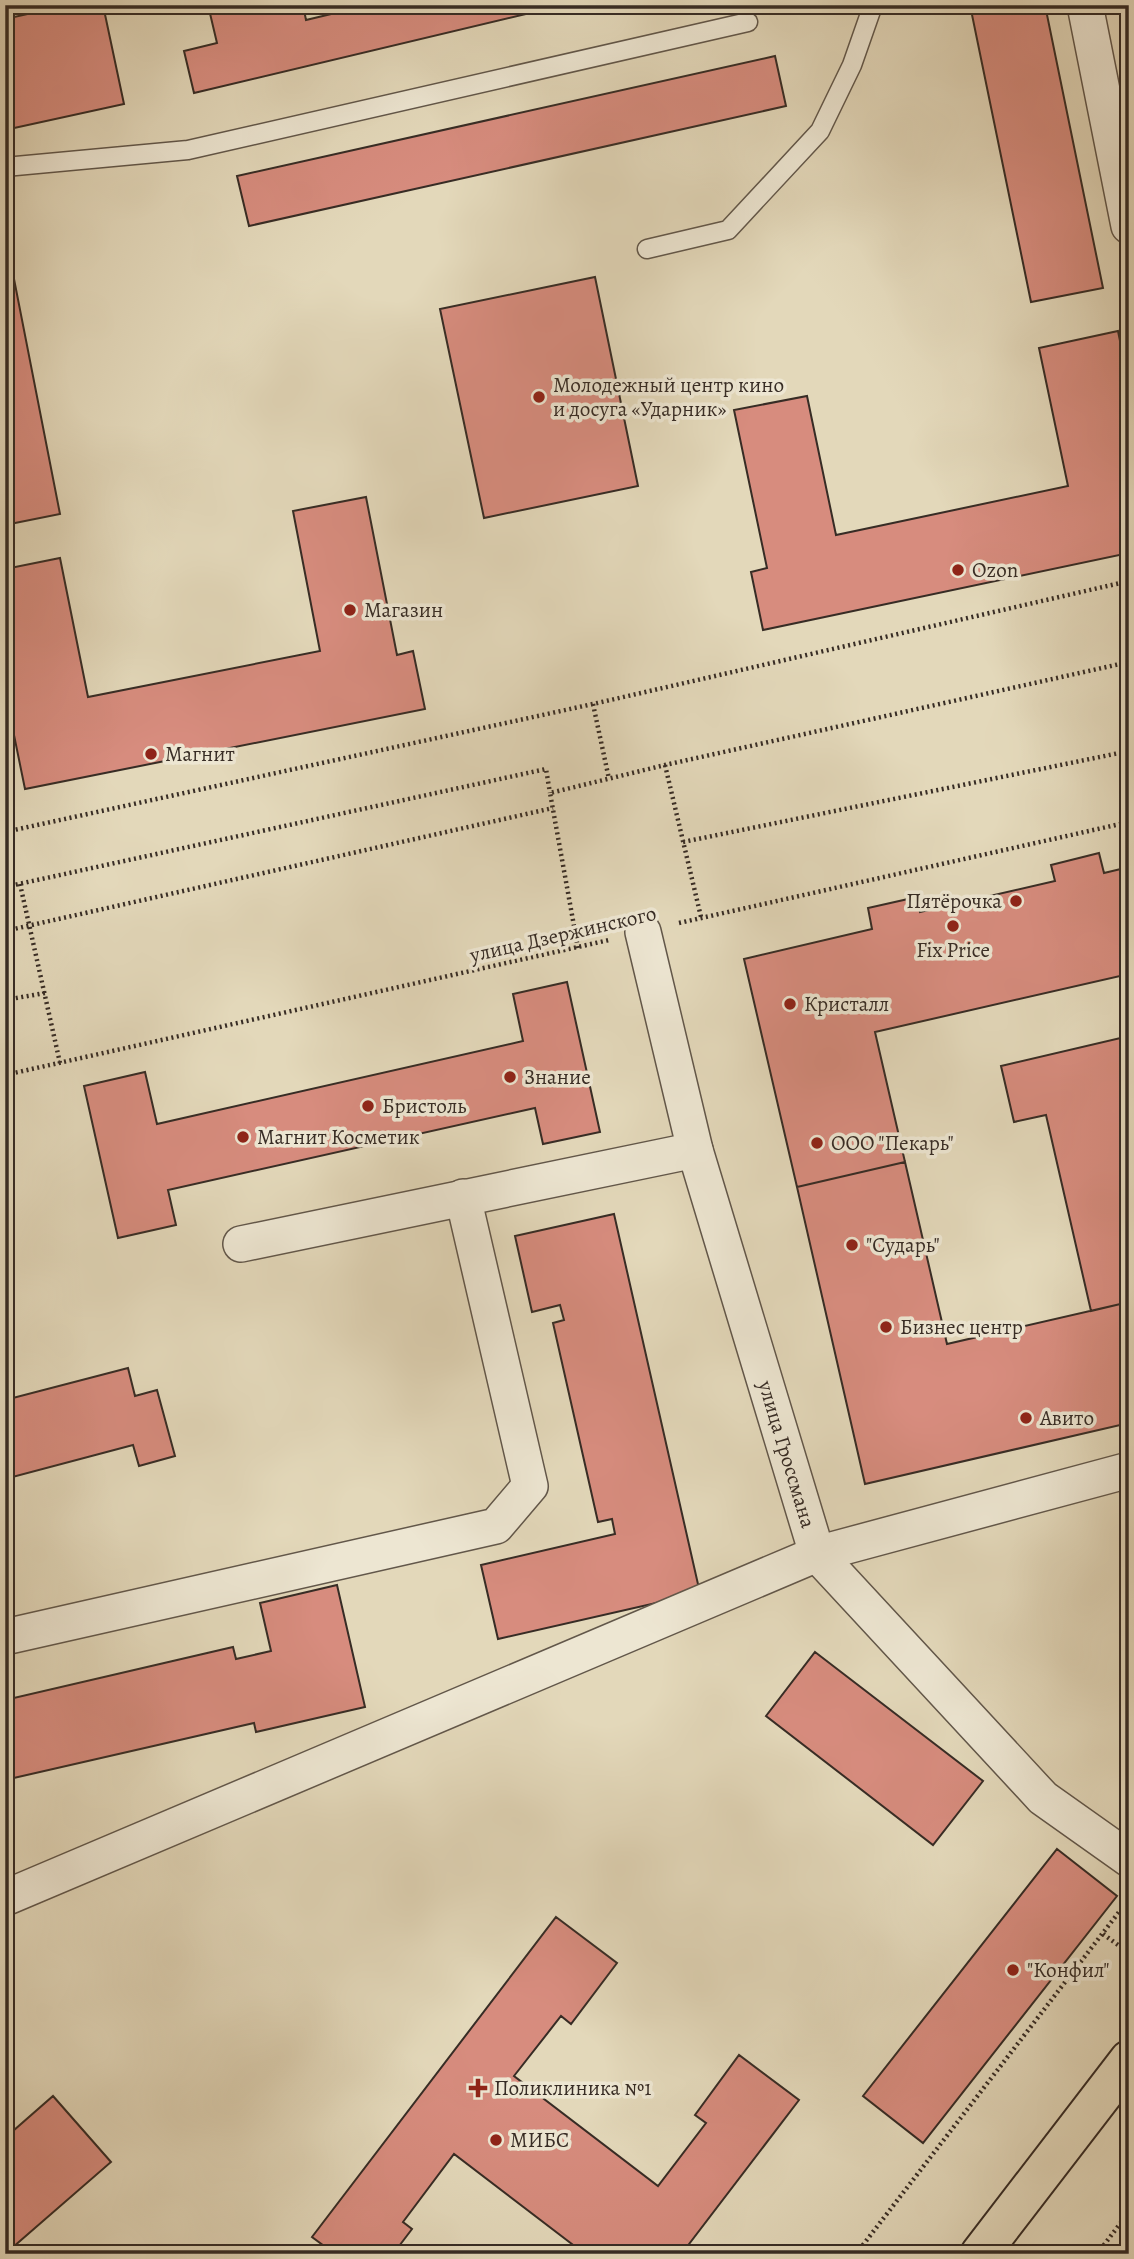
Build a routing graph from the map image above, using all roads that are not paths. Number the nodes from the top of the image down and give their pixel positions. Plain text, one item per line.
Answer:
1 (873, 5) edge
2 (1085, 5) edge
3 (748, 22) dead end
4 (5, 167) edge
5 (1129, 226) edge
6 (648, 248) dead end
7 (643, 932) road end
8 (695, 1150) junction
9 (463, 1197) junction
10 (241, 1244) dead end
11 (1129, 1470) edge
12 (817, 1554) junction
13 (5, 1637) edge
14 (1129, 1859) edge
15 (5, 1898) edge
16 (1129, 2060) edge
17 (980, 2254) edge

1 - 6 lane
2 - 5 street
3 - 4 lane
7 - 8 street, улица Гроссмана
8 - 9 street
8 - 12 street, улица Гроссмана
9 - 10 street
9 - 13 street
11 - 12 street
12 - 14 street, улица Гроссмана
12 - 15 street
16 - 17 main road

